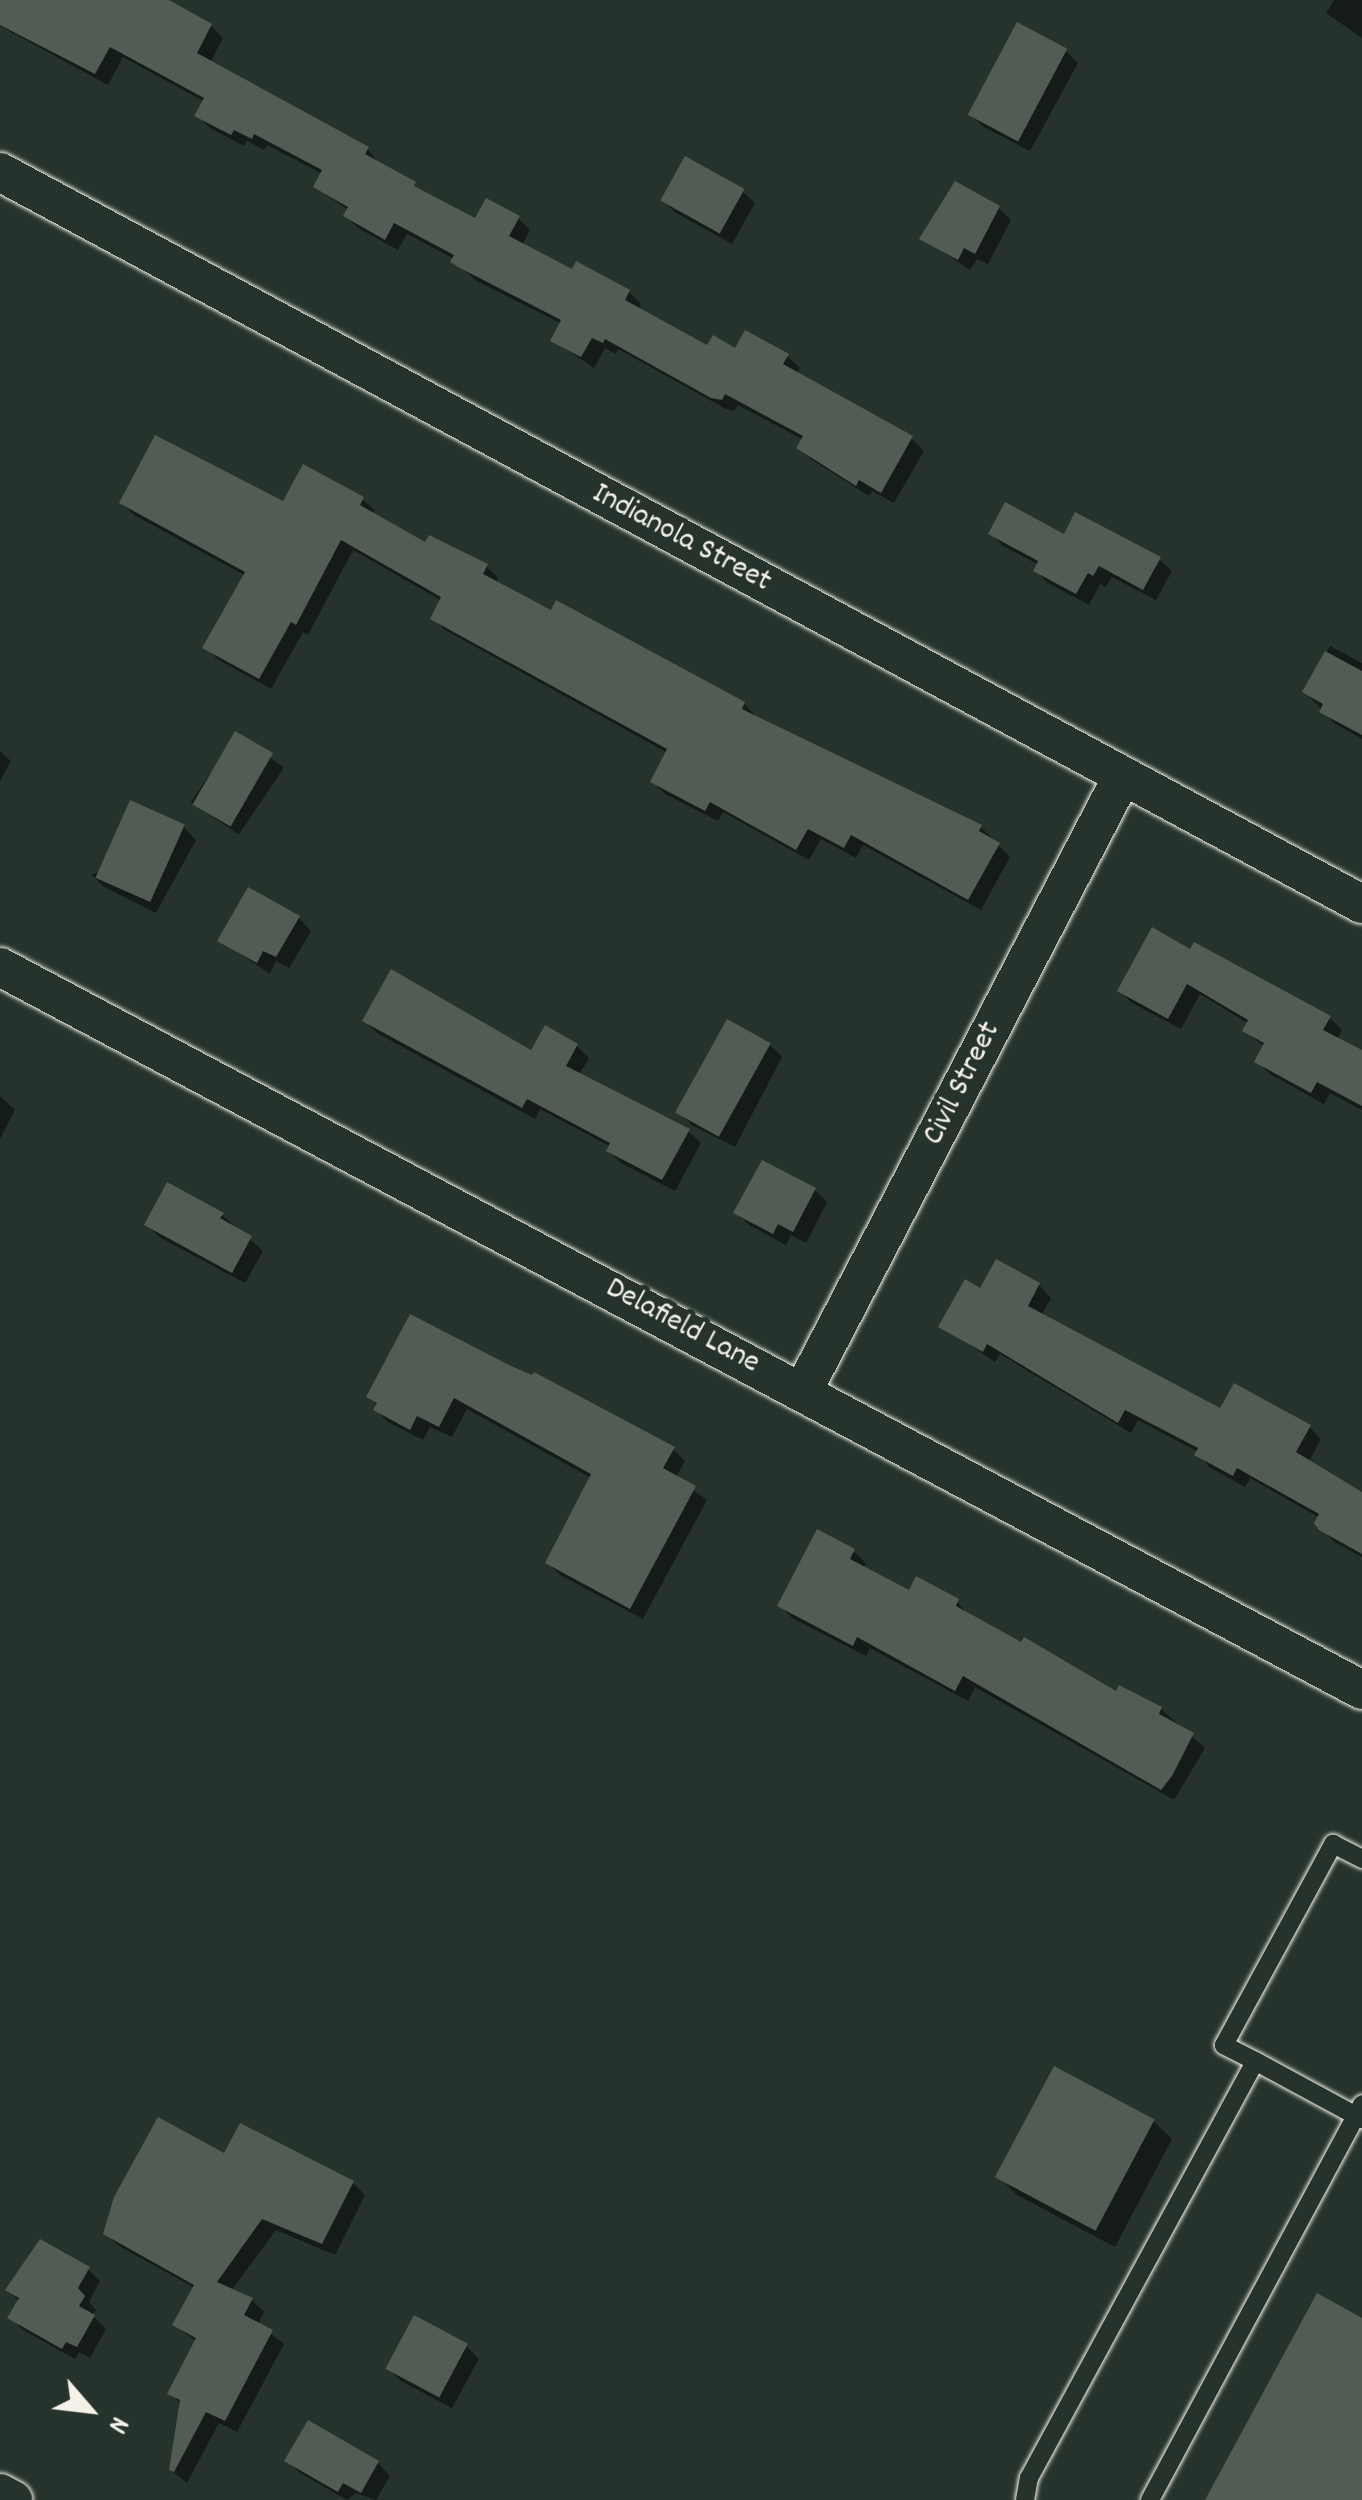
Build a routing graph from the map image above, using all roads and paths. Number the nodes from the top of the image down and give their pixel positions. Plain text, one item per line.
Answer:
1 (0, 172) edge
2 (1122, 776) junction
3 (1362, 904) edge
4 (0, 967) edge
5 (803, 1391) junction
6 (1362, 1690) edge
7 (1362, 1859) edge
8 (1255, 2061) junction
9 (1360, 2113) edge
10 (0, 2493) edge
11 (13, 2500) edge
12 (1025, 2500) edge
13 (1150, 2500) edge

1 - 2 street, Indianola Street
2 - 3 street, Indianola Street
2 - 5 street, Civil Street
4 - 5 street, Delafield Lane
5 - 6 street, Delafield Lane
7 - 8 lane
8 - 9 lane
8 - 12 lane
9 - 13 lane
10 - 11 street

